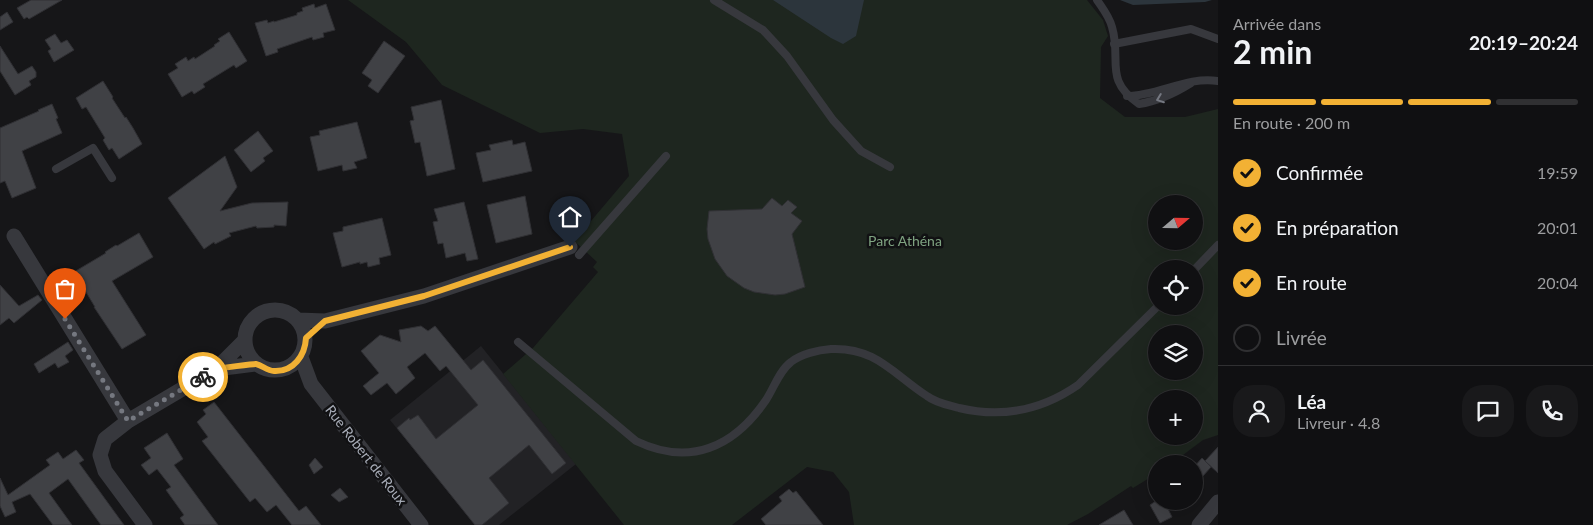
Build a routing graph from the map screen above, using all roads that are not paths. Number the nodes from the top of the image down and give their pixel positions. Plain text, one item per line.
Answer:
1 (714, 0) edge
2 (1097, 0) edge
3 (1218, 39) edge
4 (1114, 44) junction
5 (1218, 81) edge
6 (666, 156) dead end
7 (890, 167) dead end
8 (56, 169) dead end
9 (112, 178) dead end
10 (14, 236) dead end
11 (1218, 246) edge
12 (575, 251) joint
13 (1203, 261) edge
14 (1149, 315) edge
15 (298, 320) junction
16 (325, 321) junction
17 (306, 338) junction
18 (245, 340) junction
19 (518, 342) dead end
20 (301, 357) junction
21 (256, 364) junction
22 (216, 369) junction
23 (285, 370) junction
24 (311, 384) junction
25 (128, 421) junction
26 (1218, 502) edge
27 (145, 525) edge
28 (421, 525) edge
29 (1199, 525) edge

1 - 7 lane
2 - 4 lane
3 - 4 lane
5 -> 4 lane
6 - 12 lane
8 - 9 lane
10 - 25 street
11 - 13 lane
12 - 16 street
14 - 19 lane
15 - 16 street
15 - 17 street
15 - 18 street
16 - 17 street
17 - 20 street
18 - 21 street
18 - 22 street
20 - 23 street
20 - 24 street, Rue Robert de Roux
21 - 22 street
21 - 23 street
22 - 25 street
23 - 24 street, Rue Robert de Roux
24 - 28 street, Rue Robert de Roux
25 - 27 street
26 - 29 street

